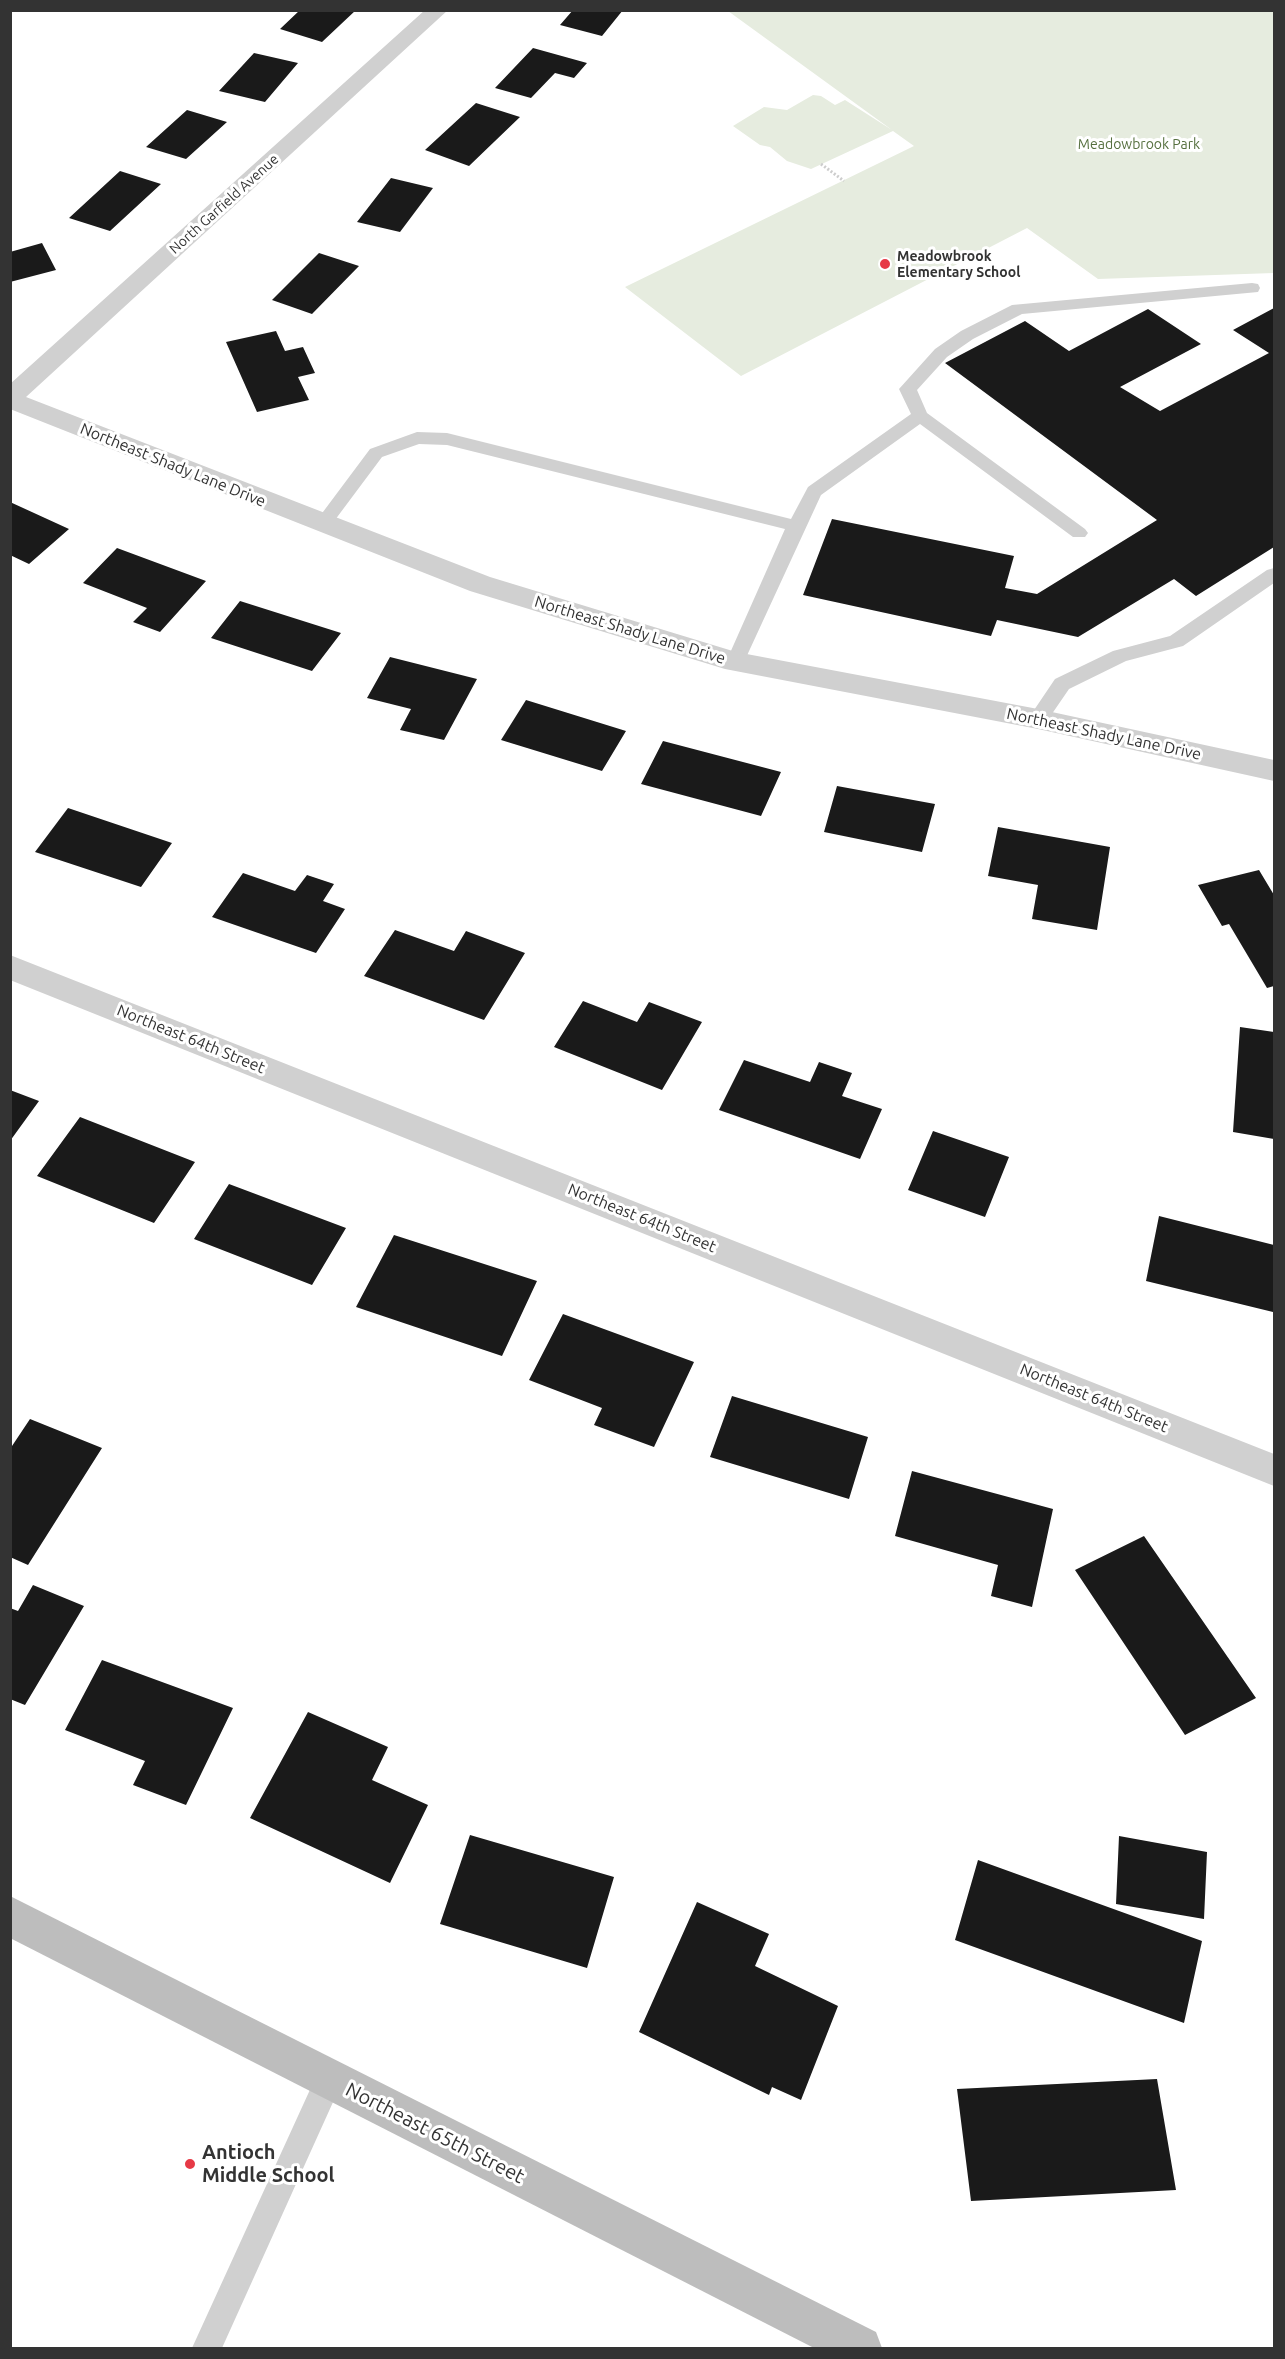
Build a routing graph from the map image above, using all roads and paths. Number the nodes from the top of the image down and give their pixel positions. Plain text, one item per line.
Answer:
1 (438, 10) edge
2 (821, 164) dead end
3 (844, 181) dead end
4 (1252, 288) dead end
5 (10, 399) edge
6 (920, 416) junction
7 (323, 524) junction
8 (796, 526) junction
9 (1078, 532) dead end
10 (1275, 574) edge
11 (735, 662) junction
12 (1038, 719) junction
13 (1275, 771) edge
14 (10, 967) edge
15 (1275, 1470) edge
16 (10, 1916) edge
17 (329, 2080) junction
18 (207, 2349) edge
19 (860, 2349) edge

1 - 5 street, North Garfield Avenue
2 - 3 path
4 - 6 lane
5 - 7 street, Northeast Shady Lane Drive
6 - 8 lane
6 - 9 lane
7 - 8 lane
7 - 11 street, Northeast Shady Lane Drive
8 - 11 lane
10 - 12 lane
11 - 12 street, Northeast Shady Lane Drive
12 - 13 street, Northeast Shady Lane Drive
14 - 15 street, Northeast 64th Street
16 - 17 street, Northeast 65th Street
17 - 18 lane
17 - 19 street, Northeast 65th Street

